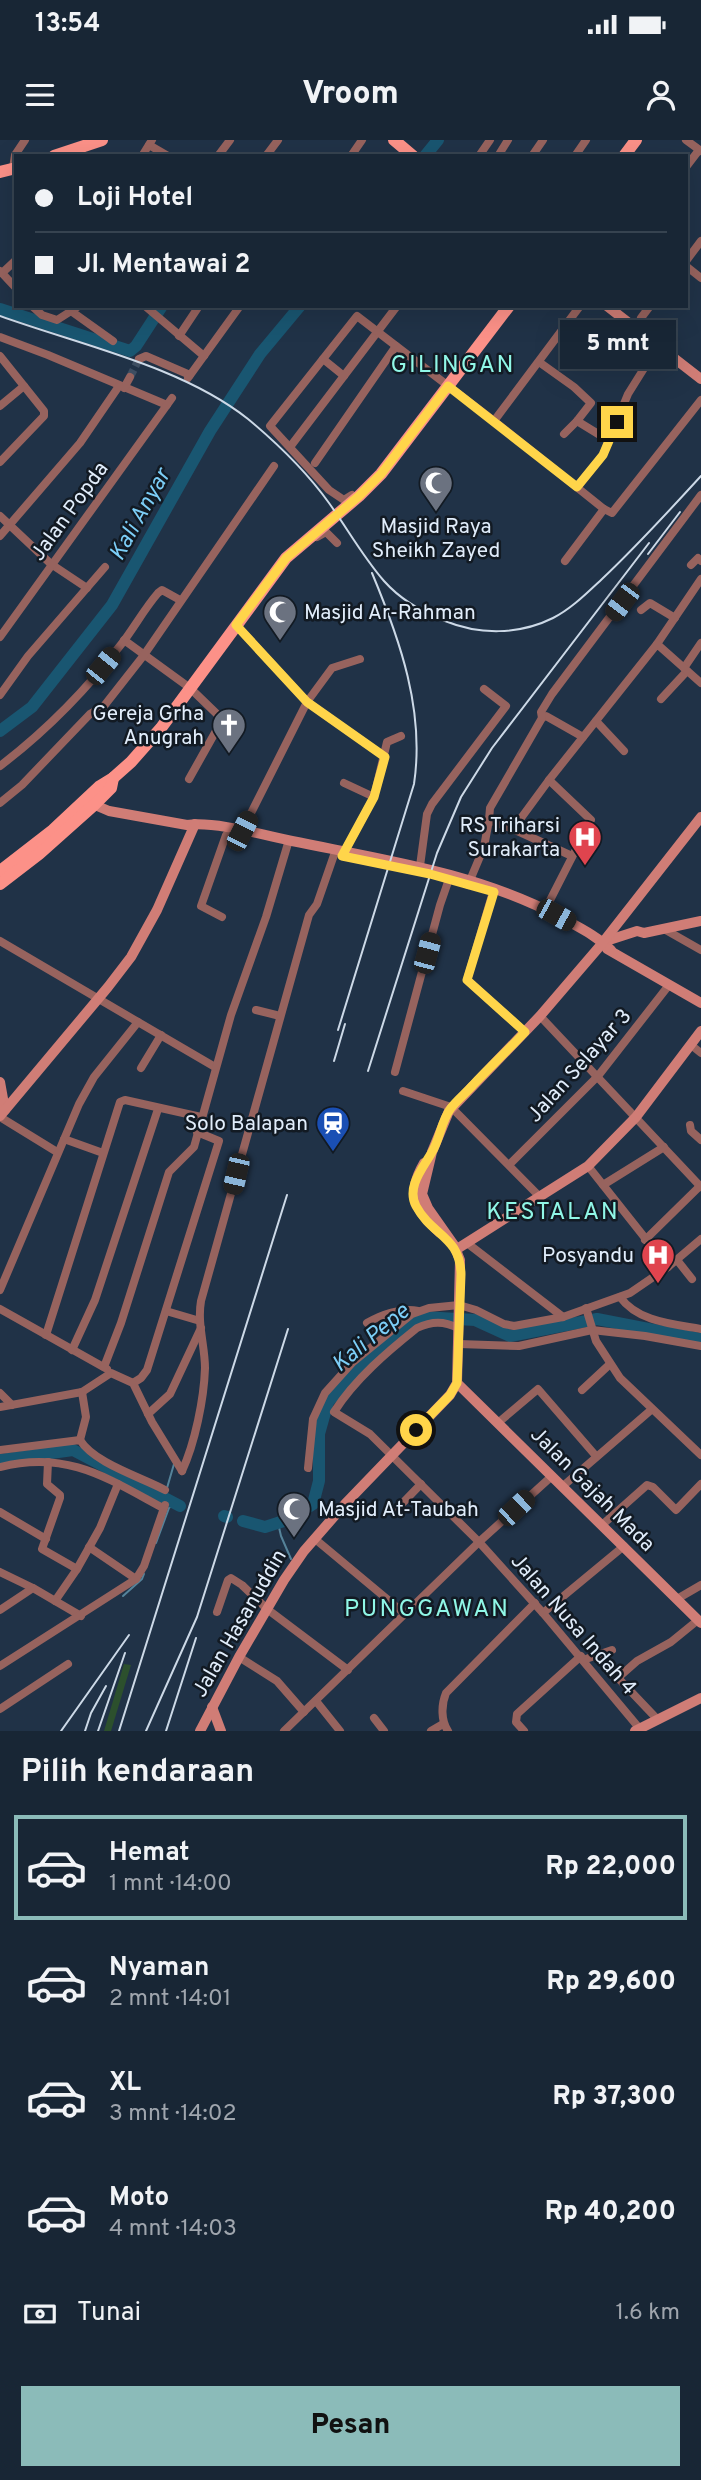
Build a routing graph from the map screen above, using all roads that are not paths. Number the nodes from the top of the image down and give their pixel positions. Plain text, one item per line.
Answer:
1 (102, 140) edge
2 (394, 140) edge
3 (686, 140) edge
4 (151, 142) edge
5 (700, 151) edge
6 (60, 154) edge
7 (166, 154) edge
8 (411, 154) edge
9 (688, 165) edge
10 (701, 242) edge
11 (688, 258) edge
12 (1, 272) edge
13 (14, 286) edge
14 (34, 308) edge
15 (198, 308) edge
16 (239, 308) edge
17 (395, 308) edge
18 (507, 308) edge
19 (579, 308) edge
20 (610, 308) edge
21 (648, 308) edge
22 (75, 309) edge
23 (151, 312) edge
24 (641, 318) dead end
25 (377, 332) junction
26 (179, 336) junction
27 (0, 337) edge
28 (10, 341) junction
29 (113, 341) dead end
30 (0, 345) edge
31 (396, 346) junction
32 (658, 346) junction
33 (0, 356) edge
34 (204, 356) junction
35 (139, 359) dead end
36 (323, 359) junction
37 (539, 362) junction
38 (344, 376) junction
39 (130, 377) tunnel mouth
40 (701, 379) edge
41 (24, 386) junction
42 (448, 386) junction
43 (122, 387) junction
44 (701, 400) edge
45 (0, 406) edge
46 (494, 421) junction
47 (577, 421) junction
48 (564, 434) dead end
49 (608, 440) junction
50 (290, 447) junction
51 (0, 462) edge
52 (315, 463) dead end
53 (274, 466) dead end
54 (381, 474) junction
55 (577, 487) junction
56 (701, 495) edge
57 (604, 509) junction
58 (0, 516) edge
59 (9, 524) junction
60 (0, 536) edge
61 (337, 543) dead end
62 (286, 558) junction
63 (565, 561) dead end
64 (701, 561) edge
65 (51, 564) junction
66 (691, 565) dead end
67 (105, 567) dead end
68 (701, 579) edge
69 (86, 588) junction
70 (180, 600) junction
71 (641, 610) dead end
72 (675, 618) junction
73 (236, 625) junction
74 (0, 637) edge
75 (124, 640) junction
76 (701, 643) edge
77 (657, 645) junction
78 (144, 655) junction
79 (360, 659) dead end
80 (685, 669) junction
81 (701, 683) edge
82 (190, 688) junction
83 (484, 689) dead end
84 (0, 695) edge
85 (661, 699) dead end
86 (307, 702) junction
87 (542, 718) junction
88 (596, 721) junction
89 (401, 736) dead end
90 (583, 737) junction
91 (624, 751) dead end
92 (385, 757) junction
93 (0, 766) edge
94 (189, 779) dead end
95 (549, 780) junction
96 (344, 783) dead end
97 (374, 797) junction
98 (0, 803) edge
99 (90, 803) junction
100 (701, 817) edge
101 (489, 820) junction
102 (192, 826) junction
103 (513, 829) junction
104 (240, 834) junction
105 (226, 835) junction
106 (289, 843) junction
107 (340, 854) junction
108 (572, 856) junction
109 (420, 866) junction
110 (0, 871) edge
111 (449, 879) junction
112 (469, 882) junction
113 (0, 884) edge
114 (494, 892) junction
115 (544, 912) junction
116 (222, 917) dead end
117 (701, 921) edge
118 (664, 929) junction
119 (0, 940) edge
120 (605, 946) junction
121 (701, 950) edge
122 (669, 985) junction
123 (99, 999) junction
124 (701, 1003) edge
125 (256, 1010) dead end
126 (280, 1016) junction
127 (540, 1016) junction
128 (138, 1022) junction
129 (701, 1031) edge
130 (525, 1032) junction
131 (161, 1035) junction
132 (691, 1045) junction
133 (701, 1053) edge
134 (215, 1067) junction
135 (141, 1068) dead end
136 (395, 1072) dead end
137 (598, 1076) junction
138 (28, 1081) junction
139 (0, 1083) edge
140 (403, 1091) dead end
141 (452, 1107) junction
142 (158, 1109) junction
143 (2, 1114) edge
144 (201, 1117) junction
145 (636, 1117) junction
146 (690, 1125) dead end
147 (197, 1132) junction
148 (64, 1139) junction
149 (701, 1140) edge
150 (664, 1147) junction
151 (57, 1152) junction
152 (103, 1153) junction
153 (510, 1164) junction
154 (588, 1166) junction
155 (603, 1185) junction
156 (701, 1186) edge
157 (540, 1198) junction
158 (701, 1239) edge
159 (645, 1240) junction
160 (459, 1246) junction
161 (677, 1260) junction
162 (668, 1267) junction
163 (692, 1279) dead end
164 (0, 1290) edge
165 (620, 1297) junction
166 (459, 1307) junction
167 (0, 1309) edge
168 (587, 1310) junction
169 (166, 1311) junction
170 (418, 1311) junction
171 (563, 1317) junction
172 (367, 1323) dead end
173 (200, 1325) junction
174 (458, 1327) junction
175 (591, 1327) junction
176 (701, 1329) edge
177 (46, 1335) junction
178 (459, 1344) junction
179 (701, 1346) edge
180 (72, 1350) junction
181 (610, 1364) junction
182 (108, 1370) junction
183 (133, 1383) junction
184 (457, 1383) junction
185 (582, 1390) dead end
186 (82, 1392) junction
187 (0, 1393) edge
188 (12, 1405) junction
189 (0, 1407) edge
190 (651, 1410) junction
191 (148, 1414) junction
192 (499, 1422) junction
193 (80, 1440) junction
194 (0, 1450) edge
195 (391, 1455) junction
196 (701, 1455) edge
197 (596, 1456) junction
198 (48, 1462) junction
199 (0, 1466) edge
200 (308, 1468) dead end
201 (552, 1476) junction
202 (118, 1483) junction
203 (421, 1484) junction
204 (701, 1484) edge
205 (563, 1486) junction
206 (165, 1490) dead end
207 (395, 1511) dead end
208 (0, 1512) edge
209 (602, 1525) junction
210 (46, 1539) junction
211 (314, 1539) junction
212 (479, 1542) junction
213 (624, 1546) junction
214 (89, 1547) junction
215 (77, 1569) junction
216 (0, 1572) edge
217 (136, 1579) junction
218 (701, 1585) edge
219 (33, 1588) junction
220 (677, 1599) junction
221 (55, 1601) junction
222 (535, 1604) junction
223 (267, 1609) junction
224 (0, 1610) edge
225 (217, 1612) dead end
226 (543, 1613) junction
227 (405, 1614) junction
228 (80, 1616) junction
229 (699, 1621) edge
230 (612, 1650) dead end
231 (239, 1657) junction
232 (582, 1658) junction
233 (68, 1664) dead end
234 (0, 1667) edge
235 (348, 1670) junction
236 (701, 1698) edge
237 (316, 1701) junction
238 (212, 1707) junction
239 (0, 1709) edge
240 (304, 1712) junction
241 (374, 1718) dead end
242 (658, 1720) junction
243 (446, 1727) edge
244 (638, 1730) edge
245 (200, 1731) edge
246 (221, 1731) edge
247 (284, 1731) edge
248 (340, 1731) edge
249 (384, 1731) edge
250 (431, 1731) edge
251 (524, 1731) edge

1 - 6 main road
2 - 8 main road
3 - 5 street
4 - 7 street
5 - 9 street
10 - 11 street
12 - 13 street
14 - 22 street
15 - 26 street
16 - 34 street
17 - 25 street
18 - 42 main road
19 - 37 street
20 - 32 main road
21 - 24 street
22 - 29 street
23 - 26 street
25 - 31 street
25 - 36 street
25 - 38 street
26 - 34 street
27 - 28 street
28 - 30 street
28 - 43 street
31 - 42 street
31 - 52 street
32 - 40 main road
32 - 49 street
33 - 41 street
34 - 35 street
36 - 38 street
36 - 50 street
37 - 46 street
37 - 47 street
38 - 50 street
39 - 43 street
41 - 45 street
41 - 51 street
42 - 46 street
42 - 54 main road
43 - 59 street
43 - 65 street, Jalan Popda
44 - 57 street
46 - 55 street
47 - 48 street
47 - 49 street
49 - 55 street
50 - 54 street
53 - 70 street
54 - 62 main road
55 - 57 street
56 - 87 street
57 - 63 street
58 - 59 street
59 - 60 street
59 - 65 street
61 - 62 street
62 - 73 main road
64 - 66 street
65 - 69 street
65 - 74 street, Jalan Popda
67 - 69 street
68 - 72 street
69 - 84 street
70 - 75 street
70 - 78 street
71 - 72 street
72 - 77 street
73 - 82 main road
73 - 86 street
75 - 78 street
75 - 93 street
76 - 80 street
77 - 80 street
77 - 88 street
78 - 82 street
78 - 98 street
79 - 86 street
80 - 81 street
80 - 85 street
82 - 94 street
82 - 99 main road
83 - 109 street
86 - 92 street
86 - 104 street
87 - 90 street
87 - 101 street
88 - 90 street
88 - 91 street
89 - 92 street
90 - 95 street
92 - 97 street
95 - 103 street
95 - 108 street
96 - 97 street
97 - 107 street
99 - 102 main road
99 - 110 main road
99 - 113 main road
100 - 120 main road
101 - 103 street
101 - 112 street
102 - 104 main road
102 - 105 main road
102 - 123 main road
103 - 108 street
104 - 105 main road
104 - 106 main road
105 - 116 street
106 - 107 main road
106 - 134 street
107 - 109 main road
107 - 111 main road
107 - 126 street
108 - 115 street
109 - 112 main road
111 - 112 main road
111 - 136 street
112 - 114 main road
112 - 115 main road
114 - 115 main road
114 - 130 street
115 - 120 main road
117 - 118 main road
118 - 120 main road
118 - 121 street
119 - 123 street
120 - 122 main road
120 - 127 main road
122 - 124 main road
122 - 137 street, Jalan Selayar 3
123 - 128 street
123 - 138 main road
125 - 126 street
126 - 173 street
127 - 130 main road
127 - 137 street
128 - 131 street
128 - 148 street
129 - 132 main road
130 - 141 main road
131 - 134 street
131 - 135 street
132 - 133 street
132 - 145 main road
134 - 144 street
137 - 145 street
137 - 153 street, Jalan Selayar 3
138 - 139 main road
138 - 143 main road
139 - 143 main road
140 - 141 street
141 - 153 street
141 - 160 main road
142 - 144 street
142 - 152 street
142 - 180 street
143 - 151 street
144 - 147 street
145 - 150 street
145 - 154 main road
146 - 149 street
147 - 169 street
147 - 182 street
148 - 151 street
148 - 152 street
150 - 155 street
150 - 156 street
151 - 164 street
152 - 177 street
153 - 157 street
154 - 155 street
154 - 157 main road
155 - 159 street
156 - 159 street
157 - 160 main road
158 - 161 street
159 - 162 street
160 - 166 main road
160 - 171 street
161 - 162 street
161 - 163 street
162 - 165 street
165 - 168 street
165 - 176 street
166 - 170 street
166 - 171 street
166 - 174 main road
167 - 177 street
168 - 171 street
168 - 175 street
169 - 173 street
169 - 183 street
170 - 172 street
170 - 200 street
173 - 191 street
173 - 191 street
174 - 178 main road
174 - 195 street, Jalan Nusa Indah 4
175 - 178 street
175 - 179 street
175 - 181 street
177 - 180 street
178 - 184 main road
180 - 182 street
181 - 185 street
181 - 190 street
182 - 183 street
182 - 186 street
183 - 191 street
184 - 192 main road, Jalan Gajah Mada
184 - 195 main road, Jalan Hasanuddin
186 - 188 street
186 - 193 street
187 - 188 street
188 - 189 street
190 - 196 street
190 - 197 street
192 - 197 street
192 - 201 main road, Jalan Gajah Mada
193 - 194 street
193 - 206 street
195 - 203 street, Jalan Nusa Indah 4
195 - 211 main road, Jalan Hasanuddin
197 - 205 street
198 - 199 street
198 - 202 street
198 - 210 street
201 - 205 main road, Jalan Gajah Mada
201 - 212 street
202 - 214 street
202 - 217 street
203 - 207 street
203 - 212 street, Jalan Nusa Indah 4
204 - 209 street
205 - 209 main road, Jalan Gajah Mada
208 - 210 street
209 - 213 main road, Jalan Gajah Mada
210 - 215 street
211 - 223 main road, Jalan Hasanuddin
211 - 227 street
212 - 222 street, Jalan Nusa Indah 4
212 - 227 street
213 - 220 main road, Jalan Gajah Mada
213 - 226 street
214 - 215 street
214 - 217 street
215 - 221 street
216 - 219 street
217 - 228 street
218 - 220 street
219 - 221 street
219 - 224 street
220 - 229 main road, Jalan Gajah Mada
221 - 228 street
222 - 226 street, Jalan Nusa Indah 4
222 - 243 street
223 - 225 street
223 - 231 main road, Jalan Hasanuddin
223 - 235 street
226 - 232 street, Jalan Nusa Indah 4
227 - 235 street
228 - 234 street
229 - 242 street
230 - 232 street
231 - 238 main road, Jalan Hasanuddin
231 - 240 street
232 - 244 street, Jalan Nusa Indah 4
232 - 251 street
233 - 239 street
235 - 237 street
236 - 242 main road
237 - 240 street
237 - 248 street
238 - 245 main road, Jalan Hasanuddin
238 - 246 main road
240 - 247 street
241 - 249 street
242 - 244 main road
243 - 250 street

